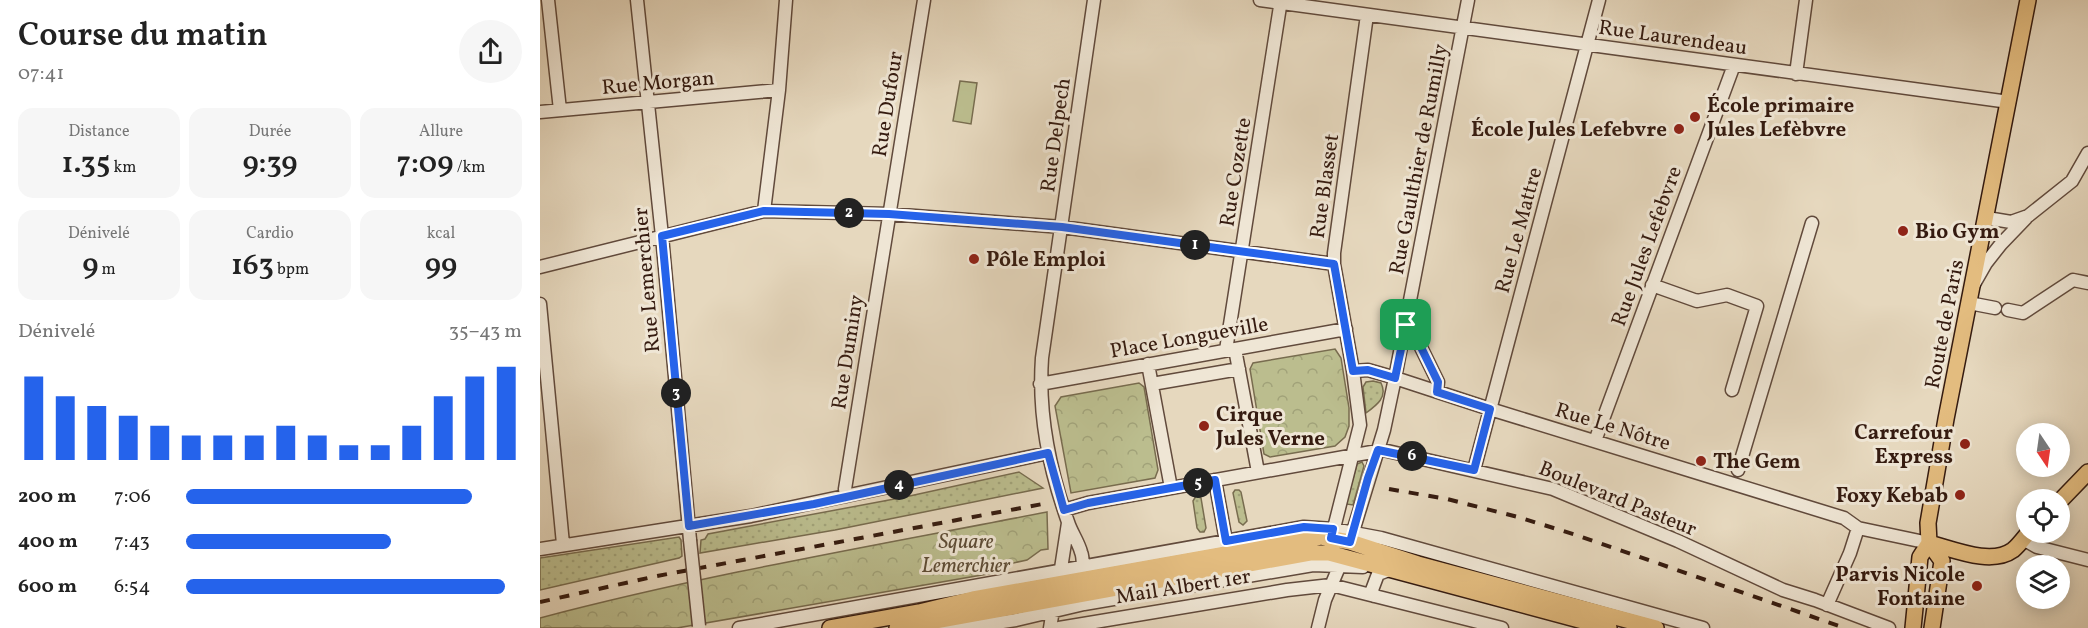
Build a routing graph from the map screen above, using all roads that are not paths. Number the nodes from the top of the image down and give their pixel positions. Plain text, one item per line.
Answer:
1 (548, 0) edge
2 (637, 0) edge
3 (786, 0) edge
4 (924, 0) edge
5 (1094, 0) edge
6 (1260, 0) edge
7 (1468, 0) edge
8 (1599, 0) edge
9 (1806, 0) edge
10 (2028, 0) edge
11 (1281, 1) edge
12 (1367, 15) junction
13 (1462, 28) junction
14 (1587, 45) junction
15 (1734, 65) junction
16 (1796, 74) junction
17 (779, 90) junction
18 (647, 102) junction
19 (2009, 102) junction
20 (560, 110) junction
21 (540, 112) edge
22 (2088, 153) edge
23 (764, 211) junction
24 (889, 214) junction
25 (2028, 216) junction
26 (1987, 218) junction
27 (1812, 224) dead end
28 (1062, 227) junction
29 (662, 236) junction
30 (1242, 251) junction
31 (1334, 264) junction
32 (540, 267) edge
33 (2088, 283) edge
34 (1652, 285) junction
35 (1972, 287) junction
36 (1969, 303) junction
37 (540, 304) edge
38 (1995, 308) dead end
39 (2008, 310) dead end
40 (1406, 325) junction
41 (1346, 328) junction
42 (1231, 349) junction
43 (1148, 364) junction
44 (1239, 369) junction
45 (1353, 371) junction
46 (1395, 378) junction
47 (1040, 384) junction
48 (1152, 384) junction
49 (1732, 390) dead end
50 (1437, 392) junction
51 (1490, 409) junction
52 (1595, 441) junction
53 (1378, 450) junction
54 (1048, 453) junction
55 (1352, 454) junction
56 (1474, 470) junction
57 (2088, 472) edge
58 (1254, 473) junction
59 (1736, 478) junction
60 (1215, 480) junction
61 (1175, 488) junction
62 (2070, 491) edge
63 (846, 496) junction
64 (1064, 510) junction
65 (1068, 523) junction
66 (689, 526) junction
67 (1858, 528) junction
68 (1226, 541) junction
69 (1929, 543) junction
70 (2019, 543) edge
71 (2033, 543) edge
72 (563, 544) junction
73 (1340, 545) junction
74 (540, 549) edge
75 (2088, 560) edge
76 (1288, 563) junction
77 (1384, 568) junction
78 (1059, 577) junction
79 (1331, 585) junction
80 (1083, 586) junction
81 (1287, 590) junction
82 (1374, 596) junction
83 (1054, 605) junction
84 (1827, 605) junction
85 (949, 619) junction
86 (1086, 623) junction
87 (1016, 624) edge
88 (1913, 624) edge
89 (699, 627) edge
90 (739, 628) edge
91 (830, 628) edge
92 (897, 628) edge
93 (934, 628) edge
94 (1050, 628) edge
95 (1059, 628) edge
96 (1318, 628) edge
97 (1502, 628) edge
98 (1609, 628) edge
99 (1656, 628) edge
100 (1703, 628) edge
101 (1889, 628) edge
102 (1932, 628) edge

1 - 20 street
2 - 18 street, Rue Lemerchier
3 - 17 street
4 - 24 street, Rue Dufour
5 - 28 street, Rue Delpech
6 - 11 street, Rue Laurendeau
7 - 13 street, Rue Gaulthier de Rumilly
8 - 14 street, Rue Le Mattre
9 - 16 street
10 - 19 main road, Route de Paris
11 - 12 street, Rue Laurendeau
11 - 30 street, Rue Cozette
12 - 13 street, Rue Laurendeau
12 - 31 street, Rue Blasset
13 - 14 street, Rue Laurendeau
13 - 40 street, Rue Gaulthier de Rumilly
14 - 15 street, Rue Laurendeau
14 - 51 street, Rue Le Mattre
15 - 16 street, Rue Laurendeau
15 - 34 street, Rue Jules Lefebvre
16 - 19 street, Rue Laurendeau
17 - 18 street, Rue Morgan
17 - 23 street
18 - 20 street, Rue Morgan
18 - 29 street, Rue Lemerchier
19 - 26 main road, Route de Paris
20 - 21 street, Rue Morgan
22 - 25 street
23 - 24 street
23 - 29 street
24 - 28 street
24 - 63 street, Rue Duminy
25 - 26 street
25 - 35 street
26 - 35 main road, Route de Paris
27 - 59 street
28 - 30 street
28 - 47 street, Rue Delpech
29 - 32 street
29 - 66 street, Rue Lemerchier
30 - 31 street
30 - 42 street, Rue Cozette
31 - 41 street, Rue Blasset
33 - 39 street
34 - 49 street
34 - 52 street, Rue Jules Lefebvre
35 - 36 main road, Route de Paris
36 - 38 street
36 - 69 main road, Route de Paris
37 - 72 street
40 - 46 street, Rue Gaulthier de Rumilly
40 - 50 street
41 - 42 street, Place Longueville
41 - 45 street, Rue Blasset
42 - 43 street, Place Longueville
42 - 44 street
43 - 47 street, Place Longueville
43 - 48 street
44 - 48 street
44 - 58 street
45 - 46 street, Rue Le Nôtre
45 - 55 street, Rue Blasset
46 - 50 street, Rue Le Nôtre
46 - 53 street, Rue Gaulthier de Rumilly
47 - 54 street, Rue Delpech
48 - 61 street
50 - 51 street, Rue Le Nôtre
51 - 52 street, Rue Le Nôtre
51 - 56 street, Rue Le Mattre
52 - 59 street, Rue Le Nôtre
53 - 55 street, Boulevard Pasteur
53 - 56 street, Boulevard Pasteur
53 - 73 street, Rue Gaulthier de Rumilly
54 - 63 street
54 - 64 street, Rue Delpech
55 - 58 street, Boulevard Pasteur
55 - 73 street, Rue Blasset
56 - 84 street, Boulevard Pasteur
57 - 62 main road
58 - 60 street, Boulevard Pasteur
59 - 67 street, Rue Le Nôtre
60 - 61 street, Boulevard Pasteur
60 - 68 street
61 - 64 street, Boulevard Pasteur
63 - 66 street
64 - 65 street, Rue Delpech
65 - 78 street, Rue Delpech
65 - 80 street, Rue Delpech
66 - 72 street
66 - 89 street, Rue Lemerchier, bridge
67 - 69 street, Rue Le Nôtre
67 - 84 street
68 - 73 street
68 - 80 street
69 - 70 main road
69 - 88 main road, Route de Paris
69 - 102 main road
71 - 75 street
72 - 74 street
73 - 76 main road, Mail Albert 1er
73 - 77 main road
73 - 79 street
73 - 80 main road, Mail Albert 1er
73 - 99 main road
73 - 100 street
76 - 80 main road, Mail Albert 1er
76 - 81 street
77 - 82 street
77 - 98 main road
78 - 80 main road, Mail Albert 1er
78 - 83 main road
78 - 90 street
78 - 91 main road, Mail Albert 1er
79 - 81 street, Mail Albert 1er
79 - 82 street
79 - 96 street
80 - 83 main road, Mail Albert 1er
80 - 86 street
81 - 86 street, Mail Albert 1er
82 - 97 street
83 - 85 main road, Mail Albert 1er
83 - 87 street
83 - 94 street
84 - 101 street, Boulevard Pasteur
85 - 87 street, Mail Albert 1er
85 - 92 main road, Mail Albert 1er
86 - 95 street, Mail Albert 1er
87 - 93 street

